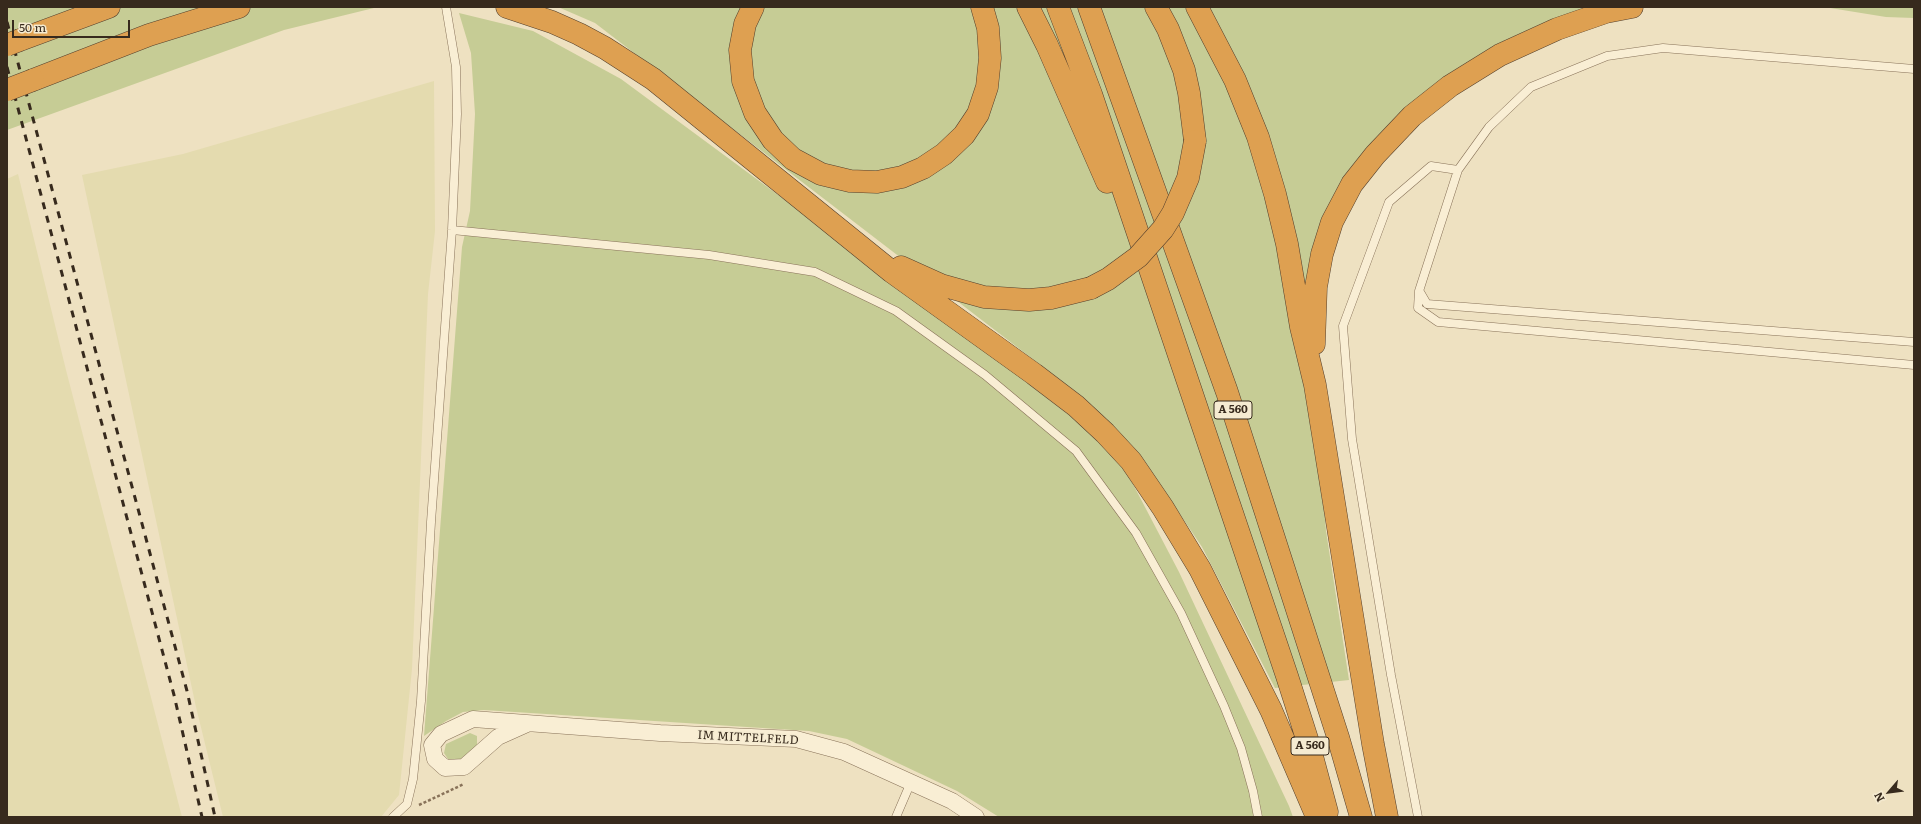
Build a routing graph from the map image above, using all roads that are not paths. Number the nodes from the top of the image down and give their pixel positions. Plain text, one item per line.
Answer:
1 (108, 7) edge
2 (239, 7) edge
3 (446, 7) edge
4 (507, 7) edge
5 (752, 7) edge
6 (982, 7) edge
7 (1028, 7) edge
8 (1058, 7) edge
9 (1089, 7) edge
10 (1156, 7) edge
11 (1197, 7) edge
12 (1632, 7) edge
13 (14, 43) edge
14 (1914, 69) edge
15 (7, 90) edge
16 (1458, 170) junction
17 (452, 230) junction
18 (854, 242) junction
19 (1419, 291) junction
20 (1161, 300) junction
21 (1914, 342) edge
22 (1914, 365) edge
23 (1314, 385) junction
24 (527, 724) junction
25 (911, 782) junction
26 (393, 817) edge
27 (896, 817) edge
28 (976, 817) edge
29 (1258, 817) edge
30 (1317, 817) edge
31 (1329, 817) edge
32 (1361, 817) edge
33 (1387, 817) edge
34 (1418, 817) edge

1 - 13 highway
2 - 15 highway, bridge
3 - 17 lane
4 - 18 highway
5 - 6 highway
7 - 20 highway
8 - 20 highway, A 560
9 - 32 highway, A 560
10 - 18 highway, bridge
11 - 23 highway
12 - 23 highway
14 - 16 lane
16 - 19 lane
16 - 34 lane
17 - 26 lane
17 - 29 lane
18 - 30 highway
19 - 21 lane
19 - 22 lane
20 - 31 highway, A 560
23 - 33 highway
24 - 24 street, IM MITTELFELD
24 - 25 street, IM MITTELFELD
25 - 27 lane
25 - 28 street, IM MITTELFELD

